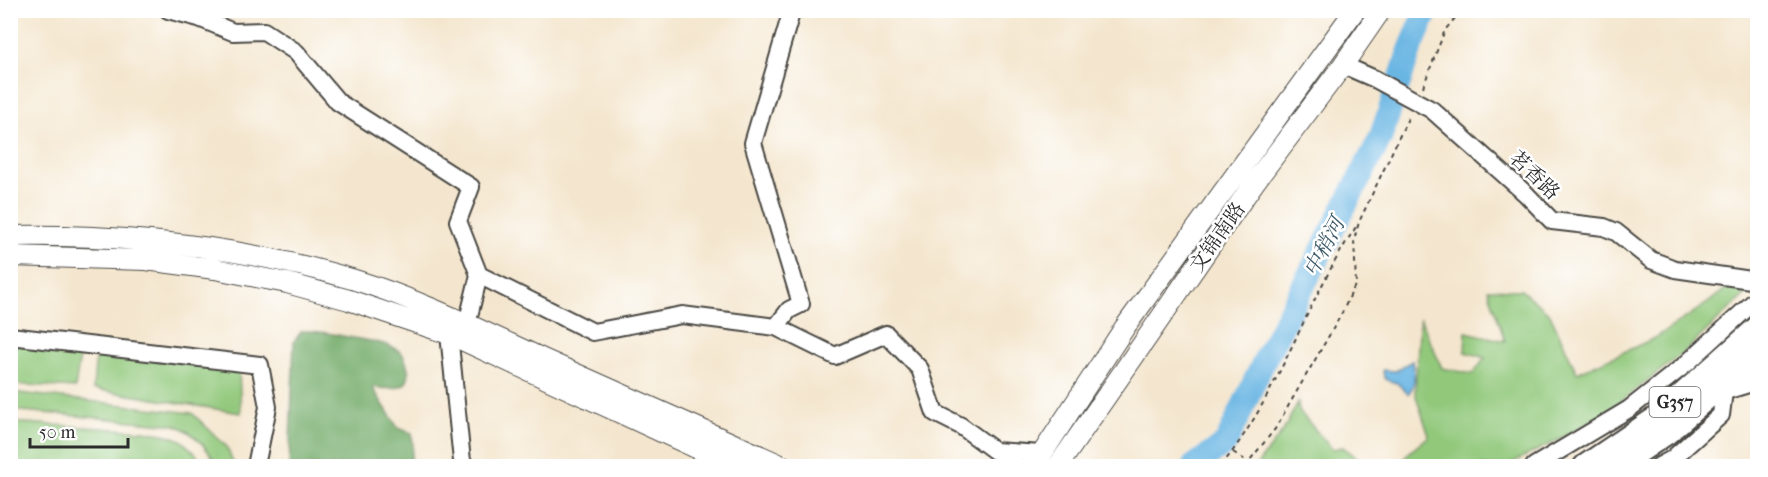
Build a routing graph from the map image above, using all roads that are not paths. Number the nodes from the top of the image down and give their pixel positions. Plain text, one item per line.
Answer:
1 (168, 10) edge
2 (792, 10) edge
3 (1355, 10) edge
4 (1381, 10) edge
5 (1343, 65) junction
6 (10, 236) edge
7 (10, 255) edge
8 (479, 275) junction
9 (1758, 281) edge
10 (1758, 298) edge
11 (467, 324) junction
12 (776, 327) junction
13 (1758, 327) edge
14 (449, 334) junction
15 (10, 336) edge
16 (1758, 353) edge
17 (1758, 378) edge
18 (1724, 386) junction
19 (1036, 462) edge
20 (256, 466) edge
21 (466, 466) edge
22 (735, 466) edge
23 (783, 466) edge
24 (1060, 466) edge
25 (1534, 466) edge
26 (1585, 466) edge
27 (1618, 466) edge
28 (1659, 466) edge

1 - 8 street
2 - 12 street
3 - 19 main road, 文锦南路
4 - 5 main road, 文锦南路
5 - 9 street, 茗香路, bridge
5 - 24 main road, 文锦南路
6 - 11 main road
7 - 14 main road
8 - 11 street
8 - 12 street
10 - 25 street
11 - 23 main road
12 - 19 street
13 - 26 highway, G357
14 - 21 street
14 - 22 main road
15 - 20 street
16 - 18 highway, G357
17 - 18 highway
18 - 27 highway, G357
18 - 28 street

